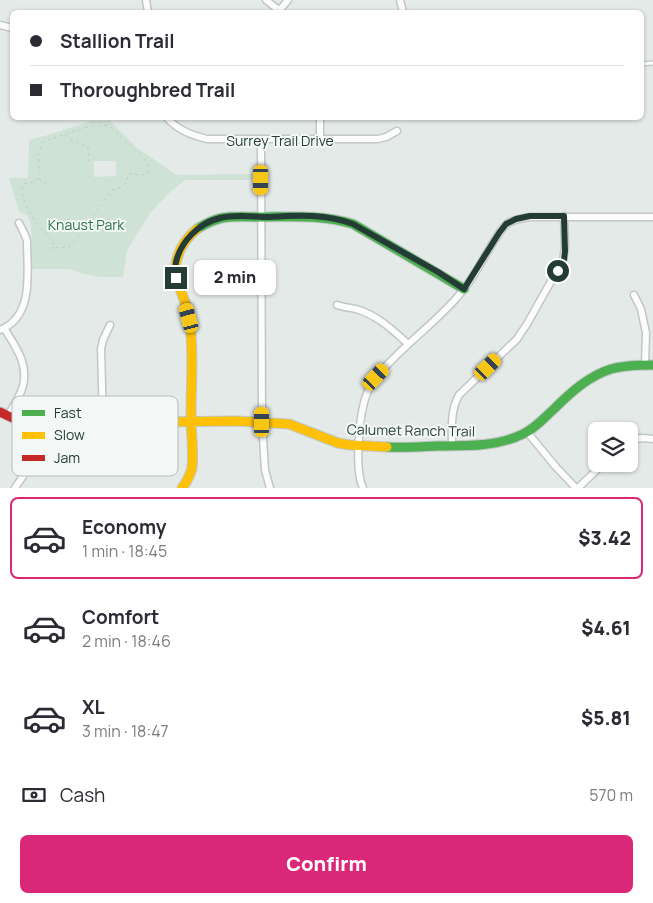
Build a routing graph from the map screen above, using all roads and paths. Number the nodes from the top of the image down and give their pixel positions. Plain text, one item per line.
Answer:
1 (266, 0) edge
2 (277, 10) edge
3 (169, 120) edge
4 (320, 120) edge
5 (397, 131) dead end
6 (64, 135) junction
7 (261, 140) junction
8 (320, 140) junction
9 (89, 161) dead end
10 (38, 178) junction
11 (49, 186) dead end
12 (564, 216) junction
13 (261, 217) junction
14 (653, 217) edge
15 (19, 223) dead end
16 (45, 248) dead end
17 (55, 248) junction
18 (464, 289) junction
19 (634, 295) dead end
20 (337, 306) dead end
21 (110, 325) dead end
22 (2, 329) edge
23 (408, 344) junction
24 (649, 365) edge
25 (18, 396) edge
26 (102, 396) edge
27 (12, 403) edge
28 (4, 414) edge
29 (178, 422) edge
30 (191, 422) junction
31 (262, 422) junction
32 (527, 432) junction
33 (638, 439) edge
34 (653, 439) edge
35 (359, 446) junction
36 (452, 446) junction
37 (594, 472) edge
38 (23, 476) dead end
39 (15, 488) edge
40 (182, 488) edge
41 (270, 488) edge
42 (363, 488) edge
43 (577, 488) edge

1 - 2 street
3 - 7 street, Surrey Trail Drive
4 - 8 street
5 - 8 street, Surrey Trail Drive
6 - 9 path
6 - 10 path
6 - 17 path
7 - 8 street, Surrey Trail Drive
7 - 13 street
10 - 11 path
10 - 17 path
12 - 14 street
12 - 18 street
12 - 36 street
13 - 18 street
13 - 30 street
13 - 31 street
15 - 22 street
16 - 17 path
18 - 23 street
19 - 24 street
20 - 23 street
21 - 26 street
22 - 25 street
23 - 35 street
24 - 32 street, Calumet Ranch Trail
27 - 28 street
29 - 30 street, Calumet Ranch Trail
30 - 31 street, Calumet Ranch Trail
30 - 40 street
31 - 35 street, Calumet Ranch Trail
31 - 41 street
32 - 36 street, Calumet Ranch Trail
32 - 43 street
33 - 34 street
35 - 36 street, Calumet Ranch Trail
35 - 42 street
37 - 43 street
38 - 39 street

